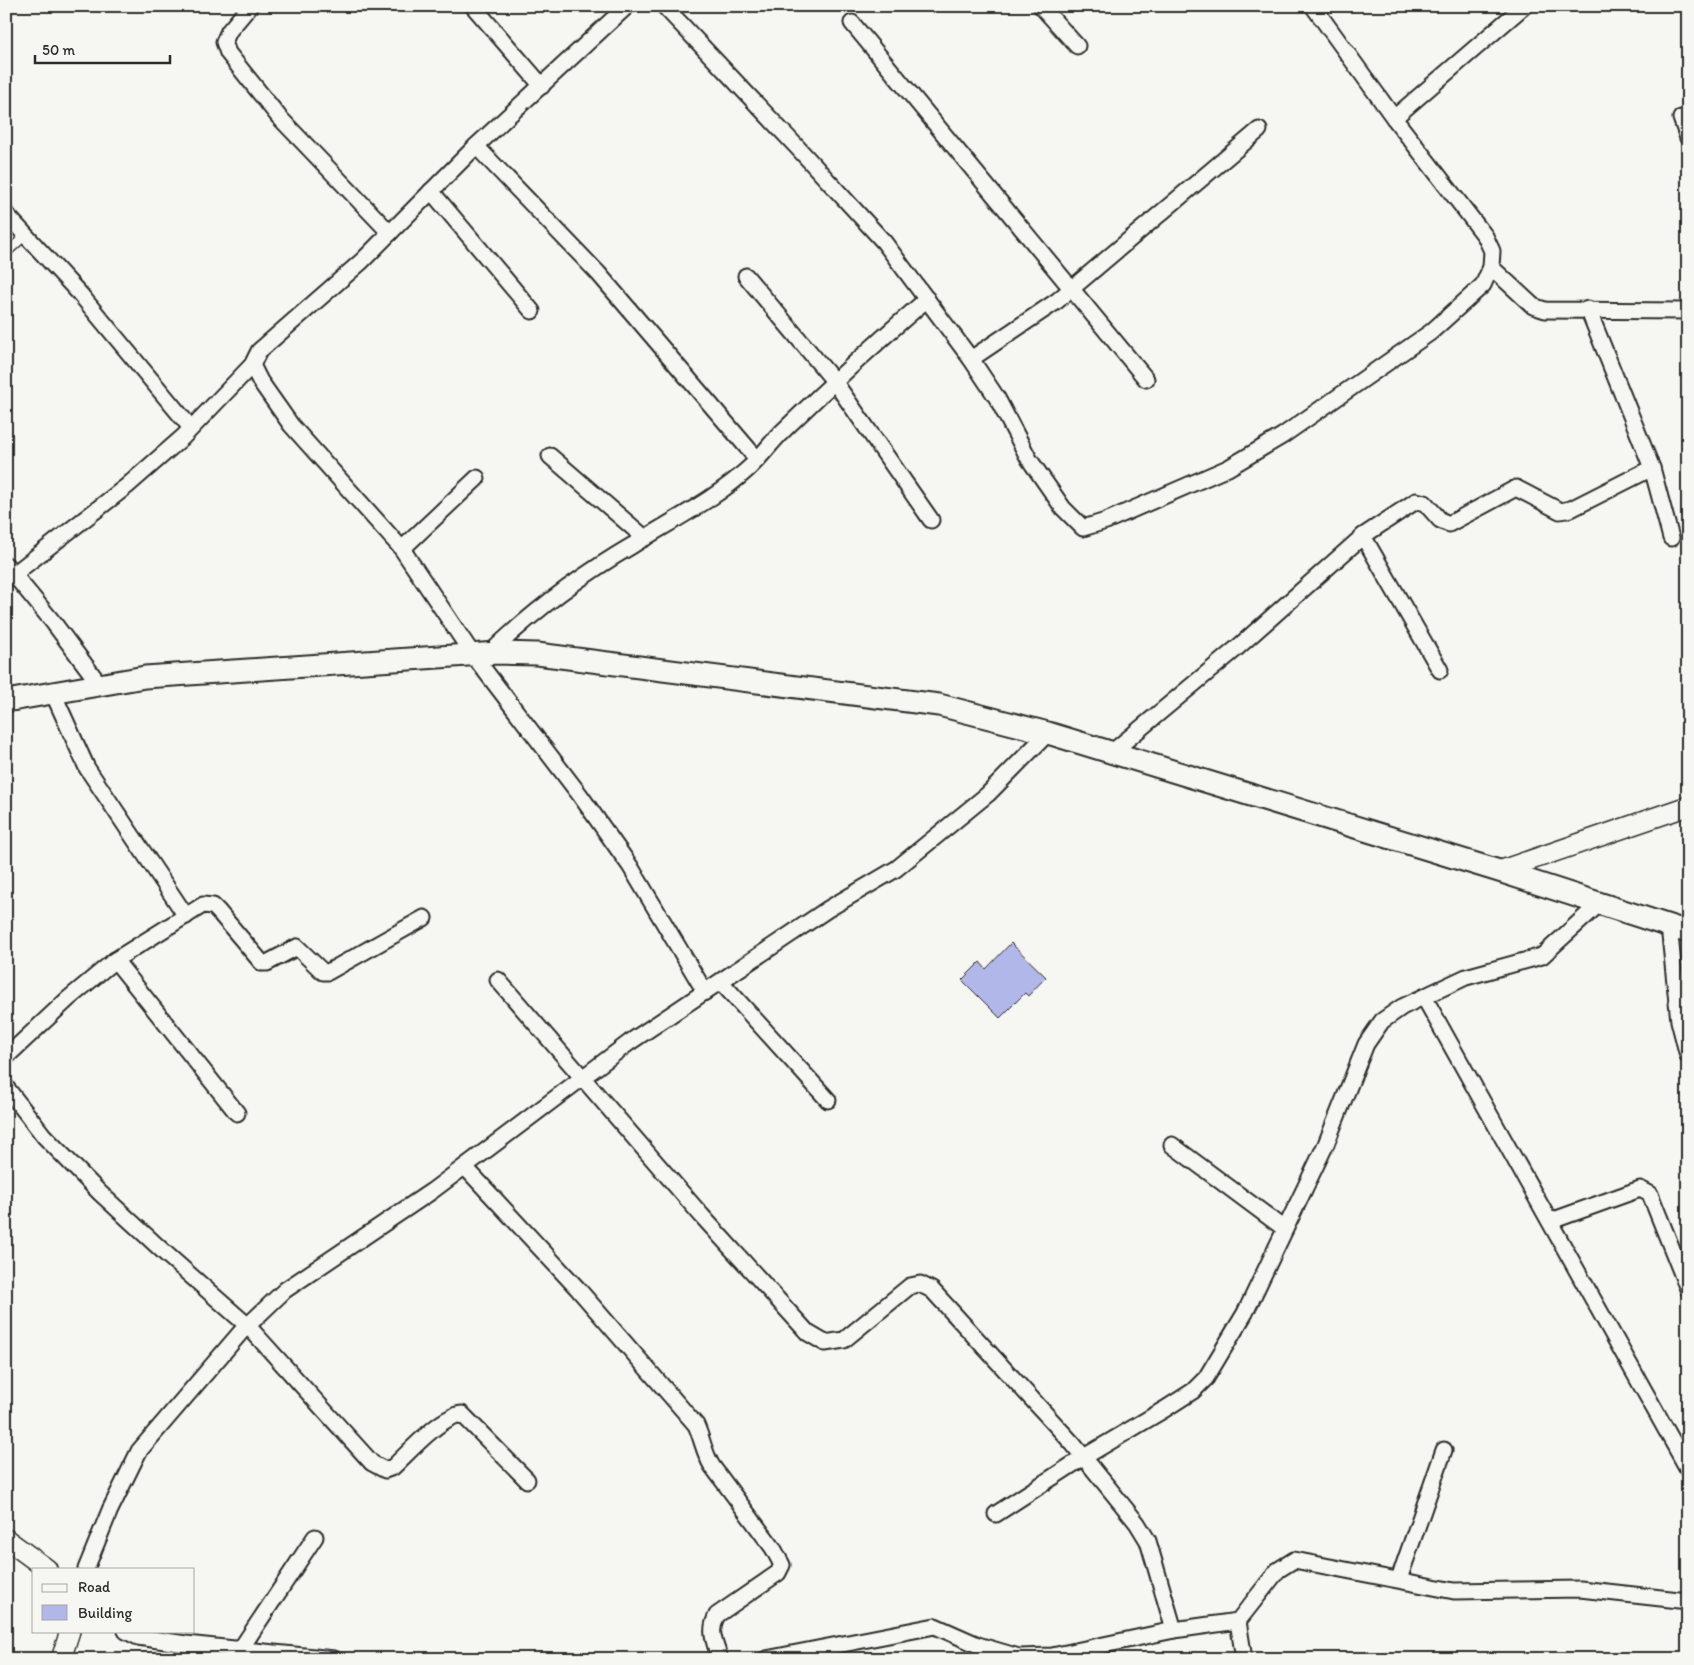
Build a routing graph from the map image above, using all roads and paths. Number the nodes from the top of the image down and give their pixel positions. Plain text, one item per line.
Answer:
1 (250, 6) edge
2 (473, 6) edge
3 (627, 6) edge
4 (664, 6) edge
5 (1041, 6) edge
6 (1313, 6) edge
7 (1524, 6) edge
8 (852, 23) dead end
9 (1077, 46) dead end
10 (542, 86) junction
11 (1394, 118) junction
12 (1680, 118) dead end
13 (1259, 130) dead end
14 (1688, 138) edge
15 (476, 146) junction
16 (431, 192) junction
17 (6, 214) edge
18 (390, 233) junction
19 (26, 235) junction
20 (6, 253) edge
21 (1491, 267) junction
22 (746, 276) dead end
23 (1072, 289) junction
24 (927, 299) junction
25 (1588, 309) junction
26 (532, 311) dead end
27 (1688, 311) edge
28 (971, 359) junction
29 (252, 365) junction
30 (1146, 379) dead end
31 (834, 381) junction
32 (191, 428) junction
33 (550, 456) dead end
34 (757, 459) junction
35 (1652, 468) junction
36 (478, 478) dead end
37 (931, 520) dead end
38 (1363, 536) junction
39 (645, 538) junction
40 (1671, 538) dead end
41 (402, 549) junction
42 (10, 570) edge
43 (481, 654) junction
44 (1440, 670) dead end
45 (100, 685) junction
46 (53, 693) junction
47 (6, 701) edge
48 (1048, 733) junction
49 (1111, 753) junction
50 (1688, 806) edge
51 (1500, 871) junction
52 (1599, 904) junction
53 (186, 916) junction
54 (424, 918) dead end
55 (1679, 929) edge
56 (115, 960) junction
57 (498, 980) dead end
58 (721, 982) junction
59 (705, 992) junction
60 (1424, 997) junction
61 (1688, 1056) edge
62 (6, 1057) edge
63 (583, 1077) junction
64 (6, 1087) edge
65 (828, 1100) dead end
66 (237, 1113) dead end
67 (1172, 1145) dead end
68 (465, 1167) junction
69 (1551, 1222) junction
70 (1285, 1228) junction
71 (1688, 1289) edge
72 (248, 1326) junction
73 (1444, 1450) dead end
74 (1084, 1457) junction
75 (1688, 1469) edge
76 (526, 1480) dead end
77 (996, 1514) dead end
78 (315, 1537) dead end
79 (6, 1539) edge
80 (46, 1568) edge
81 (86, 1568) edge
82 (1399, 1579) junction
83 (1688, 1601) edge
84 (1238, 1621) junction
85 (1174, 1630) junction
86 (70, 1632) edge
87 (128, 1632) edge
88 (240, 1650) junction
89 (61, 1659) edge
90 (334, 1659) edge
91 (720, 1659) edge
92 (766, 1659) edge
93 (1244, 1659) edge

1 - 18 street
2 - 10 street
3 - 10 street
4 - 24 street
5 - 9 street
6 - 11 street
7 - 11 street
8 - 23 street
10 - 15 street
11 - 21 street
12 - 14 street
13 - 23 street
15 - 16 street
15 - 34 street
16 - 18 street
16 - 26 street
17 - 19 street
18 - 29 street
19 - 20 lane
19 - 32 street
21 - 25 street
21 - 28 street
22 - 31 street
23 - 28 street
23 - 30 street
24 - 28 street
24 - 31 street
25 - 27 street
25 - 35 street
29 - 32 street
29 - 41 street
31 - 34 street
31 - 37 street
32 - 42 street
33 - 39 street
34 - 39 street
35 - 38 street
35 - 40 street
36 - 41 street
38 - 44 street
38 - 49 street
39 - 43 street
41 - 43 street
42 - 45 street
43 - 45 main road
43 - 48 main road
43 - 59 street
45 - 46 main road
46 - 47 main road
46 - 53 street
48 - 49 main road
48 - 58 street
49 - 51 main road
50 - 51 street
51 - 52 main road
52 - 55 main road
52 - 60 street
53 - 54 street
53 - 56 street
55 - 61 street
56 - 62 street
56 - 66 street
57 - 63 street
58 - 59 street
58 - 65 street
59 - 63 street
60 - 69 street
60 - 70 street
63 - 68 street
63 - 74 street
64 - 72 street
67 - 70 street
68 - 72 street
68 - 91 street
69 - 71 street
69 - 75 street
70 - 74 street
72 - 76 street
72 - 81 street
73 - 82 street
74 - 77 street
74 - 85 street
78 - 88 street
79 - 80 street
82 - 83 street
82 - 84 street
84 - 85 street
84 - 93 street
85 - 92 street
86 - 89 street
87 - 88 street
88 - 90 street

